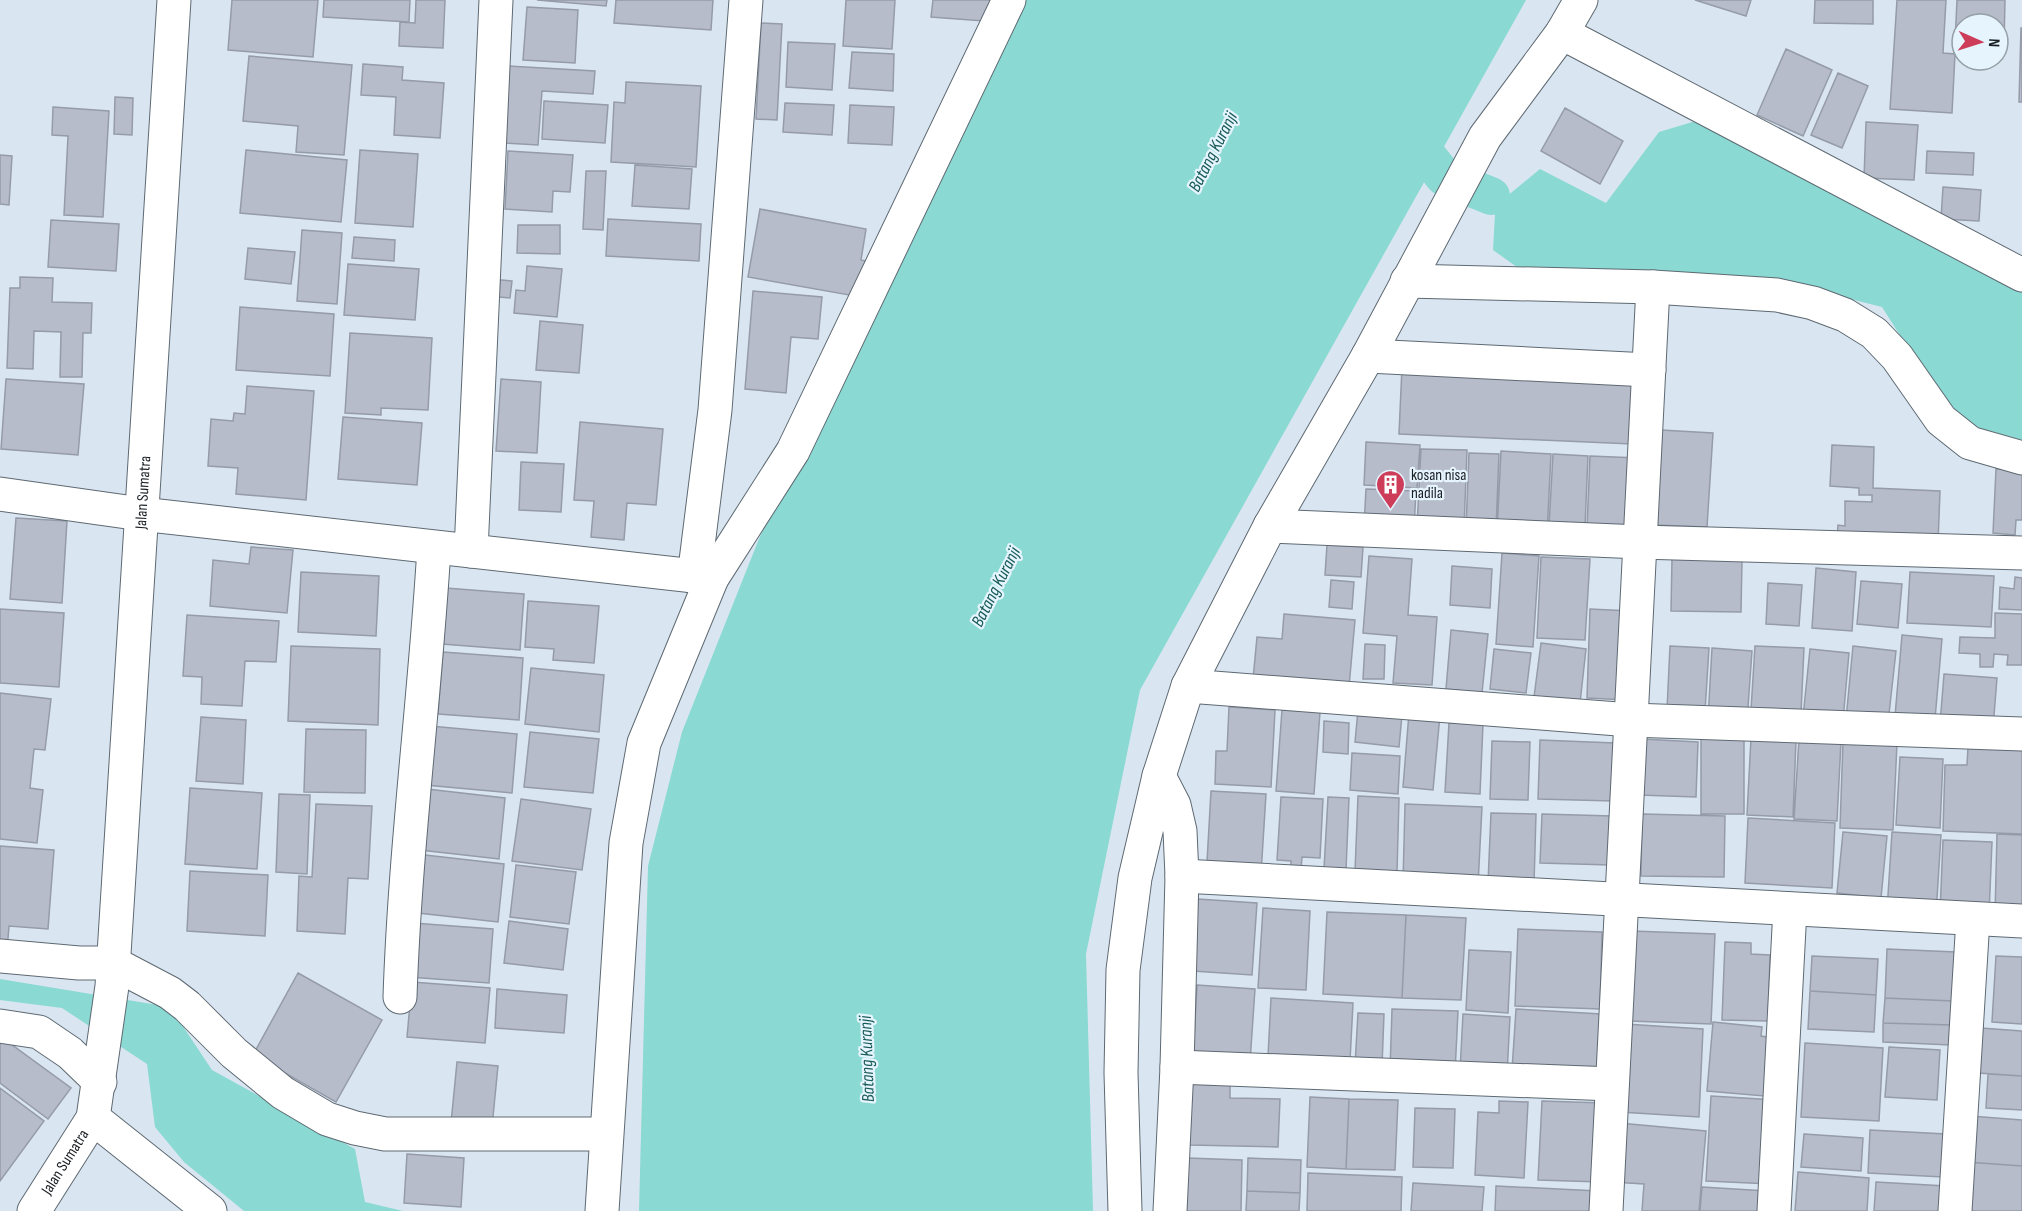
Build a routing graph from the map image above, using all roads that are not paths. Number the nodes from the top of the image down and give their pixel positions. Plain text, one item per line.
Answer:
1 (174, 0) edge
2 (496, 0) edge
3 (746, 0) edge
4 (1009, 0) edge
5 (1581, 0) edge
6 (1562, 33) junction
7 (2022, 275) edge
8 (1407, 281) junction
9 (1653, 287) junction
10 (1368, 356) junction
11 (1649, 370) junction
12 (2022, 458) edge
13 (0, 494) edge
14 (141, 514) junction
15 (1270, 526) junction
16 (1640, 542) junction
17 (434, 548) junction
18 (471, 551) junction
19 (2022, 553) edge
20 (703, 578) junction
21 (1188, 686) junction
22 (1631, 720) junction
23 (2022, 734) edge
24 (1159, 776) junction
25 (1182, 876) junction
26 (1622, 900) junction
27 (1790, 909) junction
28 (1973, 919) junction
29 (2022, 921) edge
30 (0, 956) edge
31 (113, 974) junction
32 (400, 997) dead end
33 (0, 1026) edge
34 (1177, 1067) junction
35 (100, 1080) junction
36 (1612, 1084) junction
37 (93, 1118) junction
38 (606, 1134) junction
39 (34, 1211) edge
40 (210, 1211) edge
41 (602, 1211) edge
42 (1125, 1211) edge
43 (1170, 1211) edge
44 (1606, 1211) edge
45 (1774, 1211) edge
46 (1955, 1211) edge

1 - 14 street, Jalan Sumatra
2 - 18 street
3 - 20 street
4 - 20 street
5 - 6 street
6 - 7 street
6 - 8 street
8 - 9 street
8 - 10 street
9 - 11 street
9 - 12 street
10 - 11 street
10 - 15 street
11 - 16 street
13 - 14 street
14 - 17 street
14 - 31 street, Jalan Sumatra
15 - 16 street
15 - 21 street
16 - 19 street
16 - 22 street
17 - 18 street
17 - 32 street
18 - 20 street
20 - 38 street
21 - 22 street
21 - 24 street
22 - 23 street
22 - 26 street
24 - 25 street
24 - 42 street
25 - 26 street
25 - 34 street
26 - 27 street
26 - 36 street
27 - 28 street
27 - 45 street
28 - 29 street
28 - 46 street
30 - 31 street
31 - 35 street, Jalan Sumatra
31 - 38 street
33 - 35 street
34 - 36 street
34 - 43 street
35 - 37 street, Jalan Sumatra
36 - 44 street
37 - 39 street, Jalan Sumatra
37 - 40 street
38 - 41 street

